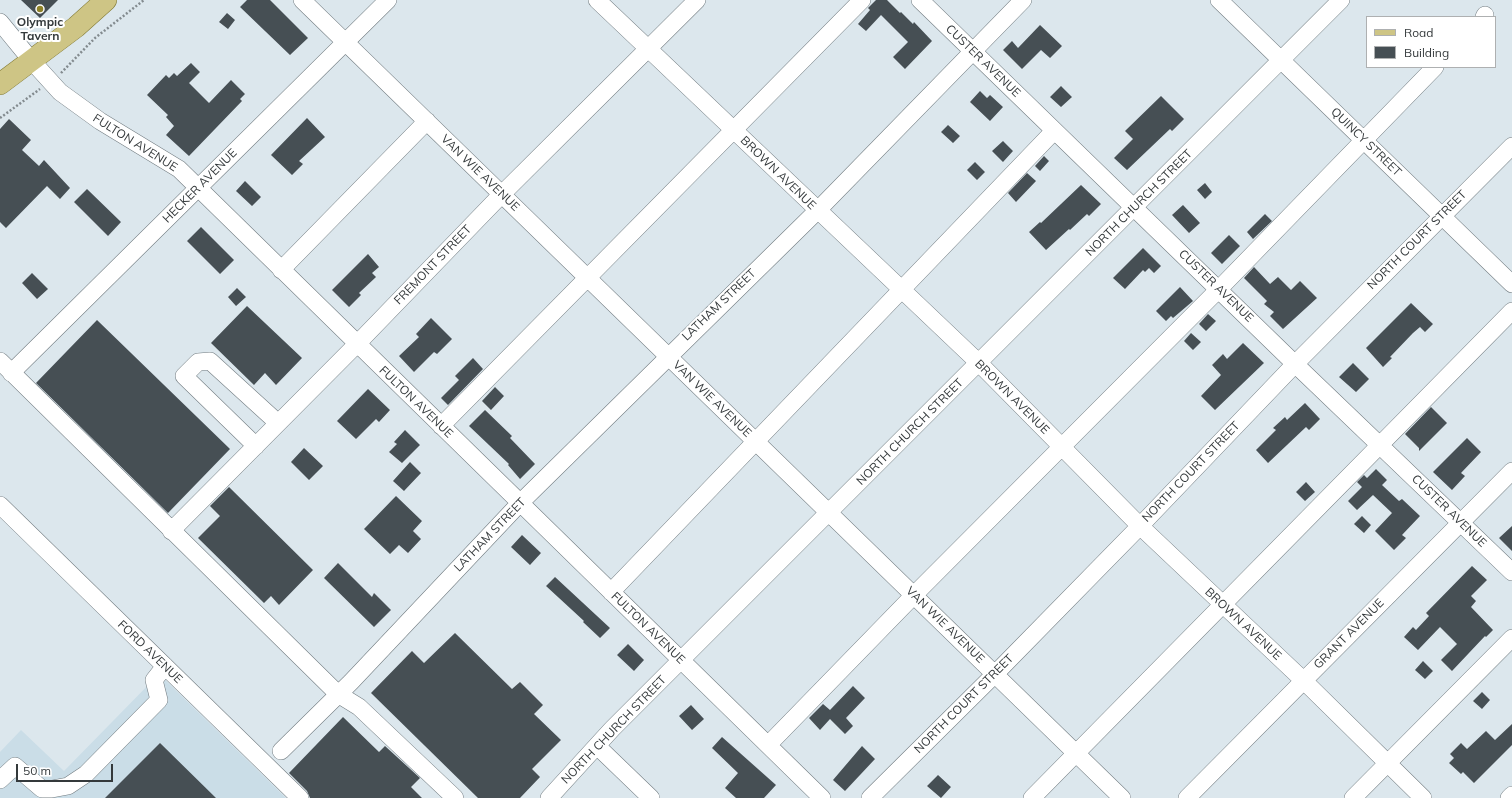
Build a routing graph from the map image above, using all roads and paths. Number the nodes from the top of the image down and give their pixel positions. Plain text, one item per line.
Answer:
1 (106, 0) edge
2 (144, 0) edge
3 (302, 0) edge
4 (388, 0) edge
5 (596, 0) edge
6 (697, 0) edge
7 (862, 0) edge
8 (920, 0) edge
9 (1023, 0) edge
10 (1220, 0) edge
11 (1341, 0) edge
12 (0, 22) edge
13 (346, 42) junction
14 (649, 49) junction
15 (972, 51) junction
16 (1281, 59) junction
17 (31, 60) junction
18 (1434, 68) edge
19 (50, 82) junction
20 (0, 84) edge
21 (0, 118) edge
22 (427, 121) junction
23 (734, 130) junction
24 (1054, 131) junction
25 (1364, 140) junction
26 (1512, 146) edge
27 (197, 188) junction
28 (502, 194) junction
29 (1134, 208) junction
30 (817, 210) junction
31 (1442, 215) junction
32 (281, 270) junction
33 (588, 278) junction
34 (1512, 284) edge
35 (1219, 289) junction
36 (902, 290) junction
37 (1512, 311) edge
38 (357, 344) junction
39 (668, 355) junction
40 (979, 363) junction
41 (1295, 364) junction
42 (6, 367) edge
43 (278, 423) junction
44 (441, 426) junction
45 (756, 441) junction
46 (256, 446) junction
47 (1380, 446) junction
48 (1062, 447) junction
49 (1512, 471) edge
50 (520, 503) junction
51 (0, 505) edge
52 (829, 513) junction
53 (1461, 523) junction
54 (1140, 526) junction
55 (171, 531) junction
56 (1512, 572) edge
57 (611, 592) junction
58 (914, 595) junction
59 (1224, 605) junction
60 (1512, 638) edge
61 (681, 661) junction
62 (165, 666) junction
63 (995, 674) junction
64 (1303, 680) junction
65 (338, 694) junction
66 (768, 745) junction
67 (597, 746) junction
68 (281, 751) dead end
69 (1076, 753) junction
70 (1387, 763) junction
71 (0, 780) edge
72 (1512, 795) edge
73 (300, 798) edge
74 (455, 798) edge
75 (549, 798) edge
76 (651, 798) edge
77 (822, 798) edge
78 (870, 798) edge
79 (1032, 798) edge
80 (1122, 798) edge
81 (1187, 798) edge
82 (1353, 798) edge
83 (1423, 798) edge
84 (1509, 798) edge

1 - 17 main road
2 - 19 path
3 - 13 street, VAN WIE AVENUE
4 - 13 street, HECKER AVENUE
5 - 14 street, BROWN AVENUE
6 - 14 street, FREMONT STREET
7 - 23 street
8 - 15 street, CUSTER AVENUE
9 - 15 street, LATHAM STREET
10 - 16 street, QUINCY STREET
11 - 16 street, NORTH CHURCH STREET
12 - 17 street, FULTON AVENUE
13 - 22 street, VAN WIE AVENUE
13 - 27 street, HECKER AVENUE
14 - 23 street, BROWN AVENUE
14 - 28 street, FREMONT STREET
15 - 24 street, CUSTER AVENUE
15 - 30 street, LATHAM STREET
16 - 25 street, QUINCY STREET
16 - 29 street, NORTH CHURCH STREET
17 - 19 street, FULTON AVENUE
17 - 20 main road
18 - 25 street
19 - 21 path
19 - 27 street, FULTON AVENUE
22 - 28 street, VAN WIE AVENUE
22 - 32 street
23 - 30 street, BROWN AVENUE
23 - 33 street
24 - 29 street, CUSTER AVENUE
24 - 36 street
25 - 31 street, QUINCY STREET
25 - 35 street
26 - 31 street, NORTH COURT STREET
27 - 32 street, FULTON AVENUE
27 - 42 street, HECKER AVENUE
28 - 33 street, VAN WIE AVENUE
28 - 38 street, FREMONT STREET
29 - 35 street, CUSTER AVENUE
29 - 40 street, NORTH CHURCH STREET
30 - 36 street, BROWN AVENUE
30 - 39 street, LATHAM STREET
31 - 34 street, QUINCY STREET
31 - 41 street, NORTH COURT STREET
32 - 38 street, FULTON AVENUE
33 - 39 street, VAN WIE AVENUE
33 - 44 street
35 - 41 street, CUSTER AVENUE
35 - 48 street
36 - 40 street, BROWN AVENUE
36 - 45 street
37 - 47 street
38 - 43 street, FREMONT STREET
38 - 44 street, FULTON AVENUE
39 - 45 street, VAN WIE AVENUE
39 - 50 street, LATHAM STREET
40 - 48 street, BROWN AVENUE
40 - 52 street, NORTH CHURCH STREET
41 - 47 street, CUSTER AVENUE
41 - 54 street, NORTH COURT STREET
42 - 55 street
43 - 46 street, FREMONT STREET
43 - 46 street
44 - 50 street, FULTON AVENUE
45 - 52 street, VAN WIE AVENUE
45 - 57 street
46 - 55 street, FREMONT STREET
47 - 53 street, CUSTER AVENUE
47 - 59 street
48 - 54 street, BROWN AVENUE
48 - 58 street
49 - 53 street, GRANT AVENUE
50 - 57 street, FULTON AVENUE
50 - 65 street, LATHAM STREET
51 - 62 street, FORD AVENUE
52 - 58 street, VAN WIE AVENUE
52 - 61 street, NORTH CHURCH STREET
53 - 56 street, CUSTER AVENUE
53 - 64 street, GRANT AVENUE
54 - 59 street, BROWN AVENUE
54 - 63 street, NORTH COURT STREET
55 - 65 street
57 - 61 street, FULTON AVENUE
58 - 63 street, VAN WIE AVENUE
58 - 66 street
59 - 64 street, BROWN AVENUE
59 - 69 street
60 - 70 street
61 - 66 street, FULTON AVENUE
61 - 67 street, NORTH CHURCH STREET
62 - 71 street
62 - 73 street, FORD AVENUE
63 - 69 street, VAN WIE AVENUE
63 - 78 street, NORTH COURT STREET
64 - 70 street, BROWN AVENUE
64 - 81 street, GRANT AVENUE
65 - 68 street, LATHAM STREET
65 - 74 street
66 - 77 street, FULTON AVENUE
67 - 75 street, NORTH CHURCH STREET
67 - 76 street
69 - 79 street
69 - 80 street, VAN WIE AVENUE
70 - 82 street
70 - 83 street, BROWN AVENUE
72 - 84 street

